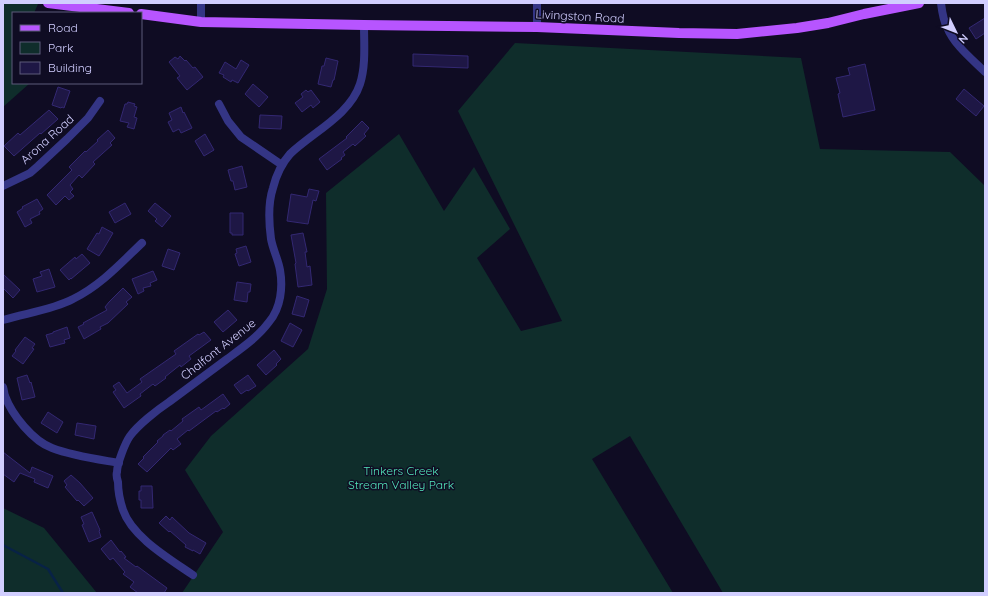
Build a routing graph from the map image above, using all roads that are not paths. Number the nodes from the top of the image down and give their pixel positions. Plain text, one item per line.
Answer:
1 (48, 3) edge
2 (201, 3) edge
3 (537, 3) edge
4 (919, 3) edge
5 (941, 3) edge
6 (121, 12) edge
7 (142, 14) edge
8 (201, 22) junction
9 (364, 25) junction
10 (537, 27) junction
11 (985, 72) edge
12 (100, 101) dead end
13 (219, 104) dead end
14 (282, 166) junction
15 (3, 186) edge
16 (142, 243) dead end
17 (3, 320) edge
18 (3, 387) edge
19 (119, 464) junction
20 (193, 575) dead end

1 - 6 main road
2 - 8 street
3 - 10 street
4 - 10 main road, Livingston Road
5 - 11 street
7 - 8 main road, Livingston Road
8 - 9 main road, Livingston Road
9 - 10 main road, Livingston Road
9 - 14 street, Chalfont Avenue
12 - 15 street, Arona Road
13 - 14 street
14 - 19 street, Chalfont Avenue
16 - 17 street
18 - 19 street
19 - 20 street, Chalfont Avenue

